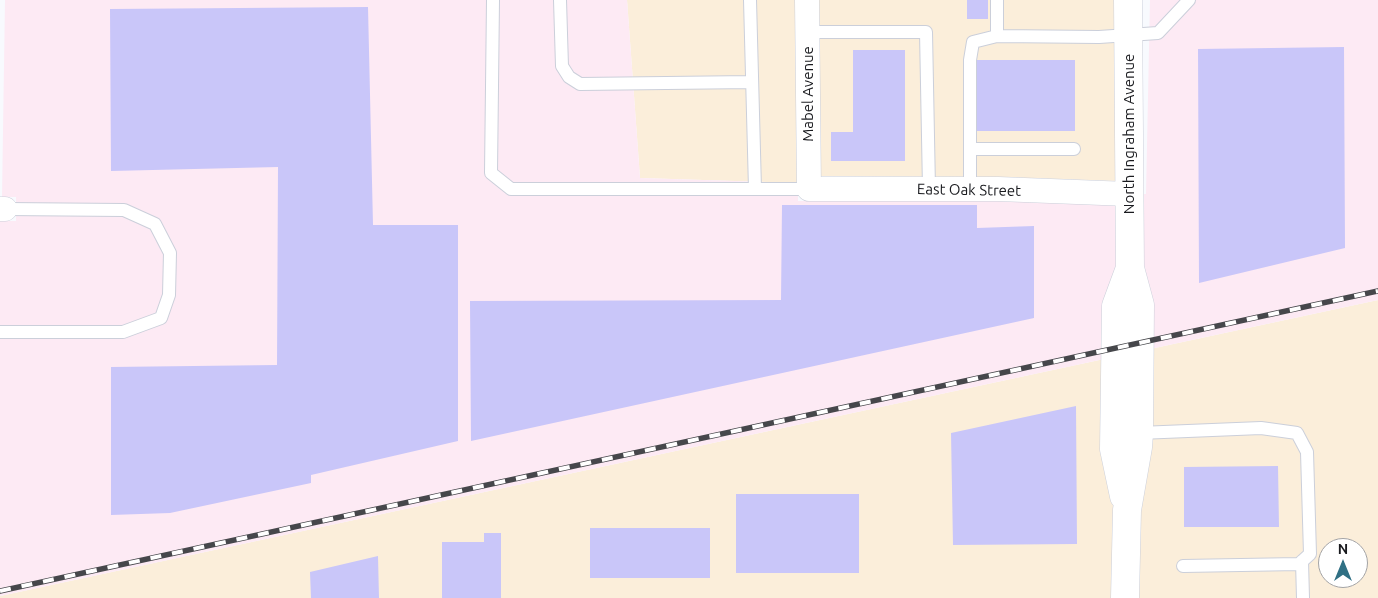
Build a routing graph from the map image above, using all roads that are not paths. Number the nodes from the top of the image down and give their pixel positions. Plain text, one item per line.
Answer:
1 (493, 0) edge
2 (560, 0) edge
3 (750, 0) edge
4 (807, 0) edge
5 (997, 0) edge
6 (1128, 0) edge
7 (1189, 0) edge
8 (807, 32) junction
9 (1129, 35) junction
10 (997, 36) junction
11 (752, 82) junction
12 (970, 150) junction
13 (1074, 150) dead end
14 (755, 188) junction
15 (809, 188) junction
16 (929, 189) junction
17 (970, 189) junction
18 (1129, 194) junction
19 (3, 209) edge
20 (1130, 268) junction
21 (0, 332) edge
22 (1138, 433) junction
23 (1127, 510) junction
24 (1302, 561) junction
25 (1183, 566) dead end
26 (1125, 598) edge
27 (1303, 598) edge

1 - 14 lane
2 - 11 lane
3 - 11 lane
4 - 8 street, Mabel Avenue
5 - 10 lane
6 - 9 street, North Ingraham Avenue
7 - 9 lane
8 - 15 street, Mabel Avenue
8 - 16 lane
9 - 10 lane
9 - 18 street, North Ingraham Avenue
10 - 12 lane
11 - 14 lane
12 - 13 lane
12 - 17 lane
14 - 15 lane
15 - 16 street, East Oak Street
16 - 17 street, East Oak Street
17 - 18 street, East Oak Street
18 - 20 street, North Ingraham Avenue
19 - 21 lane
20 - 22 street, North Ingraham Avenue
20 - 23 street, North Ingraham Avenue
22 - 23 street, North Ingraham Avenue
22 - 24 lane
23 - 26 street, North Ingraham Avenue
24 - 25 lane
24 - 27 lane

